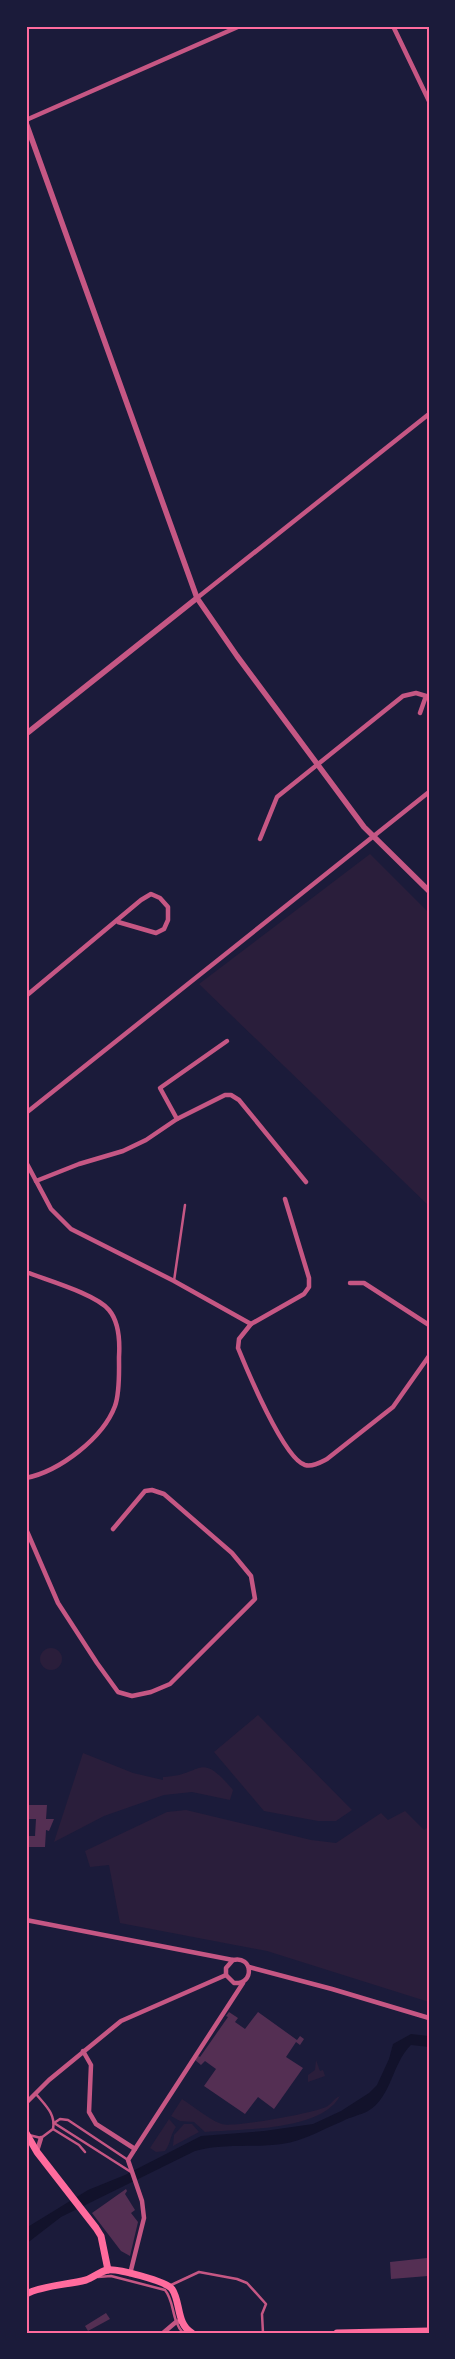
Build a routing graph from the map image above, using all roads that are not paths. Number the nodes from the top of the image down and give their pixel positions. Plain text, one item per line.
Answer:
1 (240, 26) edge
2 (392, 26) edge
3 (429, 102) edge
4 (26, 122) edge
5 (429, 414) edge
6 (197, 598) junction
7 (420, 713) dead end
8 (26, 734) edge
9 (317, 764) junction
10 (429, 792) edge
11 (373, 836) junction
12 (260, 839) dead end
13 (429, 891) edge
14 (118, 922) junction
15 (26, 996) edge
16 (227, 1041) dead end
17 (26, 1113) edge
18 (177, 1119) junction
19 (26, 1162) edge
20 (36, 1181) junction
21 (306, 1182) dead end
22 (285, 1200) dead end
23 (185, 1205) dead end
24 (26, 1272) edge
25 (174, 1281) junction
26 (350, 1283) dead end
27 (251, 1324) junction
28 (429, 1325) edge
29 (429, 1356) edge
30 (26, 1478) edge
31 (26, 1529) edge
32 (113, 1529) dead end
33 (26, 1920) edge
34 (233, 1960) junction
35 (249, 1967) junction
36 (226, 1975) junction
37 (243, 1983) junction
38 (429, 2018) edge
39 (83, 2051) junction
40 (36, 2094) junction
41 (26, 2103) edge
42 (54, 2123) junction
43 (53, 2129) junction
44 (27, 2134) edge
45 (41, 2138) junction
46 (135, 2148) junction
47 (37, 2151) junction
48 (85, 2152) dead end
49 (128, 2160) junction
50 (131, 2172) junction
51 (108, 2270) junction
52 (130, 2274) junction
53 (88, 2279) junction
54 (169, 2286) junction
55 (27, 2293) edge
56 (178, 2321) junction
57 (429, 2331) edge
58 (163, 2333) edge
59 (183, 2333) edge
60 (192, 2333) edge
61 (263, 2333) edge
62 (337, 2333) edge

1 - 4 street
2 - 3 street
4 - 6 street
5 - 6 street
6 - 8 street
6 - 9 street
7 - 9 street
9 - 11 street
9 - 12 street
10 - 11 street
11 - 13 street
11 - 17 street
14 - 14 street
14 - 15 street
16 - 18 street
18 - 20 street
18 - 21 street
19 - 20 street
20 - 25 street
22 - 27 street
23 - 25 lane
24 - 30 street
25 - 27 street
26 - 28 street
27 - 29 street
31 - 32 street
33 - 34 street
34 - 35 street
34 - 36 street
35 - 37 street
35 - 38 street
36 - 37 street
36 - 39 street
37 - 46 street
39 - 40 street
39 - 46 street
40 - 41 street
40 - 42 lane
42 - 43 lane
42 - 49 lane
42 - 50 lane
43 - 45 lane
43 - 48 lane
44 - 45 lane
44 - 47 main road
45 - 47 street
46 - 49 street
47 - 51 main road
49 - 50 street
50 - 52 street
51 - 52 main road
51 - 53 main road
52 - 54 main road
53 - 55 main road
53 - 56 lane
54 - 56 main road
54 - 61 lane
56 - 58 street
56 - 59 main road
56 - 60 main road
57 - 62 main road

